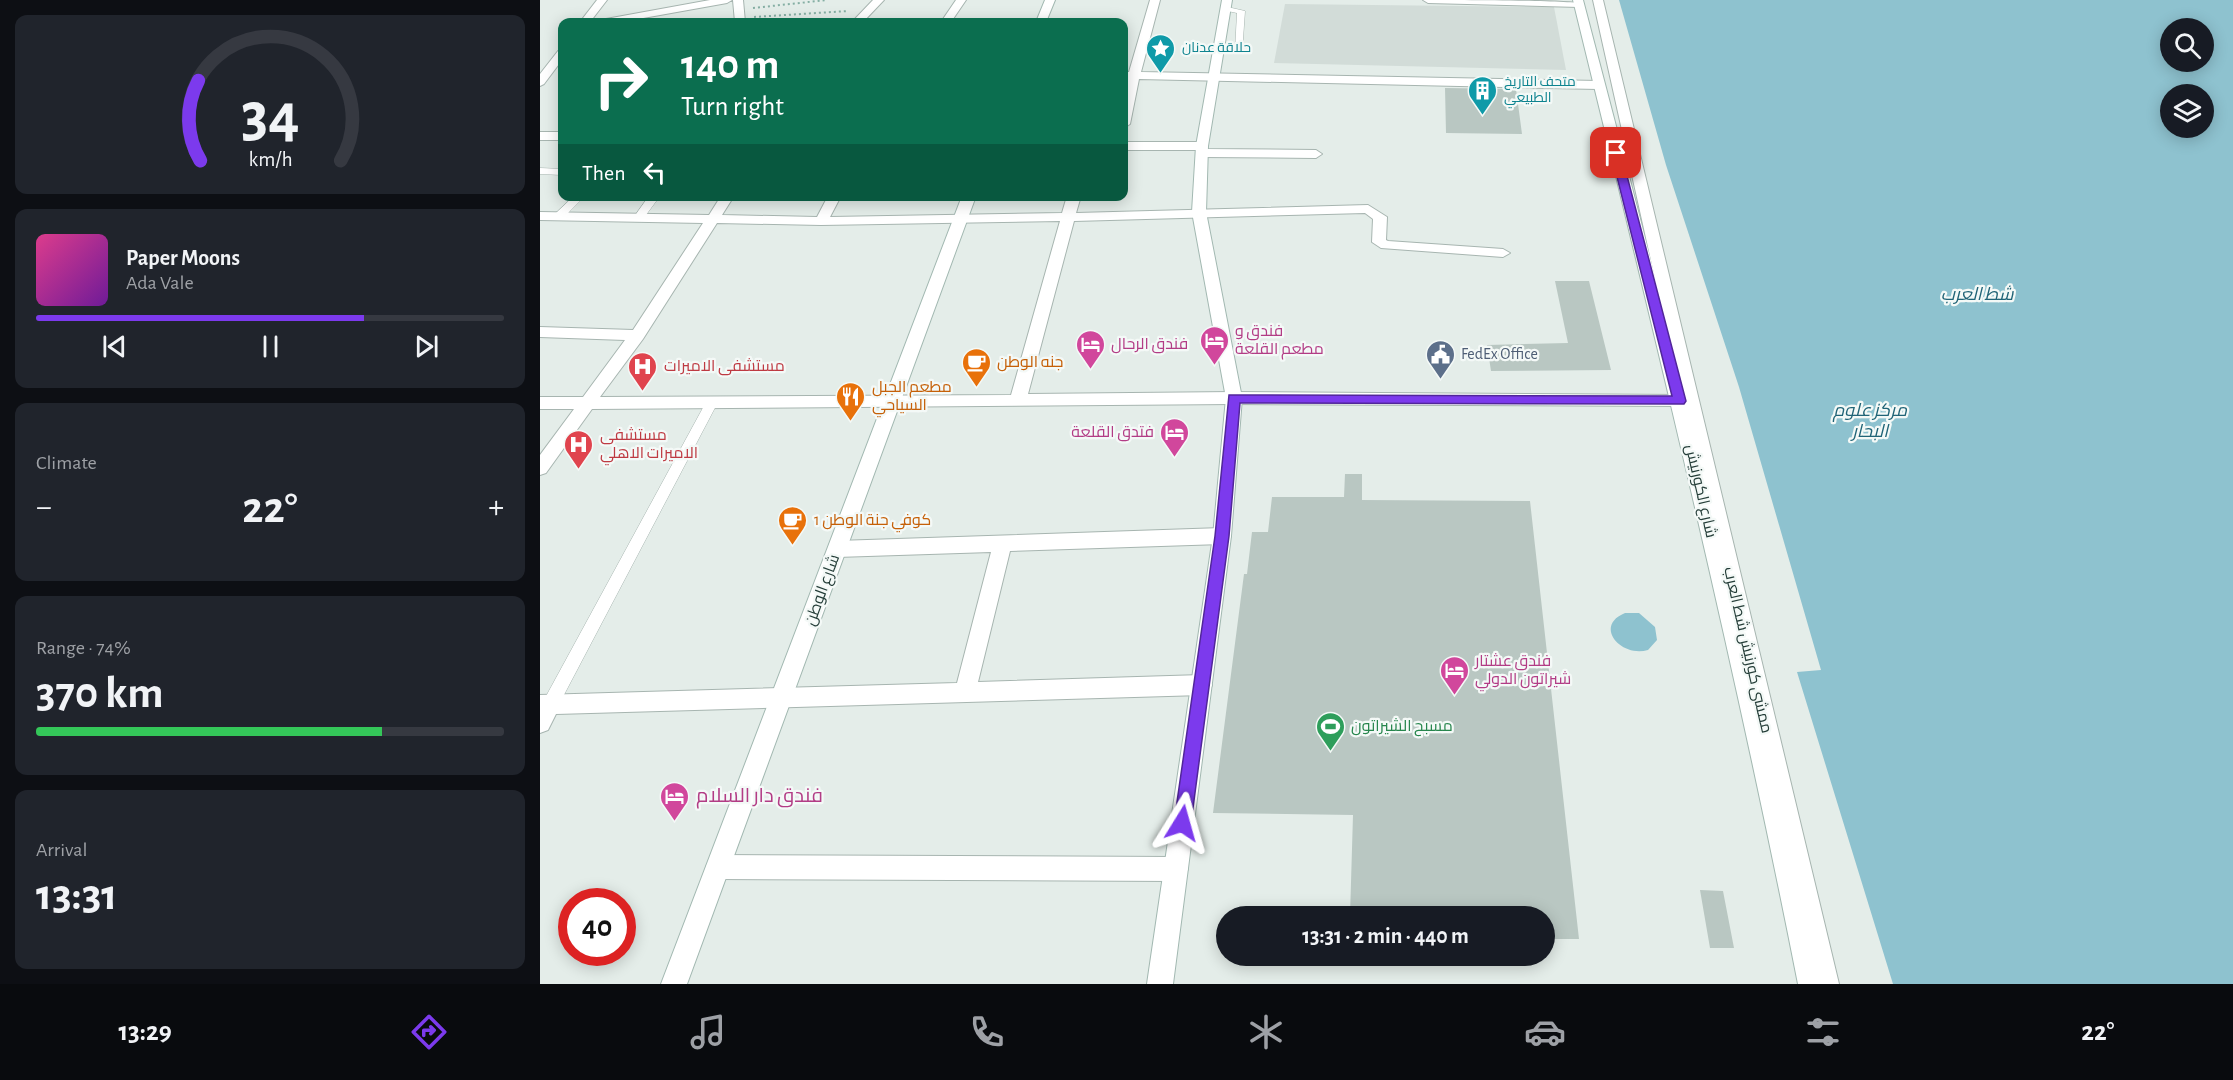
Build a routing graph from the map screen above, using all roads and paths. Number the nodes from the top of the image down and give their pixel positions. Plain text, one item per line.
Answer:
1 (602, 0) edge
2 (727, 0) edge
3 (738, 0) edge
4 (879, 0) edge
5 (961, 0) edge
6 (1050, 0) edge
7 (1155, 0) edge
8 (1428, 0) edge
9 (1598, 0) edge
10 (1579, 2) edge
11 (1226, 4) edge
12 (870, 10) junction
13 (588, 18) edge
14 (628, 18) edge
15 (740, 18) edge
16 (766, 18) edge
17 (861, 18) edge
18 (949, 18) edge
19 (1043, 18) edge
20 (1239, 51) dead end
21 (558, 60) edge
22 (540, 62) edge
23 (558, 62) edge
24 (1129, 75) edge
25 (1215, 75) junction
26 (540, 82) edge
27 (1598, 85) junction
28 (540, 136) edge
29 (558, 136) edge
30 (1128, 146) edge
31 (1202, 150) junction
32 (1316, 154) dead end
33 (540, 171) edge
34 (558, 171) edge
35 (575, 201) edge
36 (652, 201) edge
37 (725, 201) edge
38 (832, 201) edge
39 (967, 201) edge
40 (1073, 201) edge
41 (1198, 212) junction
42 (540, 216) edge
43 (559, 216) junction
44 (639, 217) junction
45 (1069, 217) junction
46 (714, 219) junction
47 (961, 220) junction
48 (821, 221) junction
49 (1503, 253) dead end
50 (540, 332) edge
51 (637, 335) junction
52 (1234, 398) junction
53 (1018, 400) junction
54 (1680, 401) junction
55 (540, 403) edge
56 (589, 403) junction
57 (892, 403) junction
58 (711, 404) junction
59 (540, 468) edge
60 (1222, 536) junction
61 (1003, 543) junction
62 (837, 549) junction
63 (1202, 685) junction
64 (965, 692) junction
65 (782, 698) junction
66 (543, 711) edge
67 (718, 867) junction
68 (1176, 869) junction
69 (675, 984) edge
70 (1160, 984) edge
71 (1811, 984) edge
72 (1826, 984) edge

1 - 13 street
2 - 14 street
3 - 15 street
4 - 12 street
5 - 18 street
6 - 19 street
7 - 24 street
8 - 10 street
9 - 72 street, ممشى كورنيش شط العرب
10 - 27 street, شارع الكورنيش
11 - 20 lane
11 - 25 street
12 - 16 path
12 - 17 street
21 - 22 street
23 - 26 street
24 - 25 street
25 - 27 street
25 - 31 street
27 - 54 street, شارع الكورنيش
28 - 29 street
30 - 31 street
31 - 32 street
31 - 41 street
33 - 34 lane
35 - 43 lane
36 - 44 lane
37 - 46 street
38 - 48 street
39 - 47 street, شارع الوطن
40 - 45 street
41 - 45 street
41 - 49 street
41 - 52 street
42 - 43 street
43 - 44 street
44 - 46 street
45 - 47 street
45 - 53 street
46 - 48 street
46 - 51 street
47 - 48 street
47 - 57 street, شارع الوطن
50 - 51 street
51 - 56 street
52 - 53 street
52 - 54 street
52 - 60 street
53 - 57 street
54 - 71 street, شارع الكورنيش
55 - 56 street
56 - 58 street
56 - 59 street
57 - 58 street
57 - 62 street, شارع الوطن
58 - 66 lane
60 - 61 street
60 - 63 street
61 - 62 street
61 - 64 street
62 - 65 street, شارع الوطن
63 - 64 street
63 - 68 street
64 - 65 street
65 - 66 street
65 - 67 street, شارع الوطن
67 - 68 street
67 - 69 street, شارع الوطن
68 - 70 street

